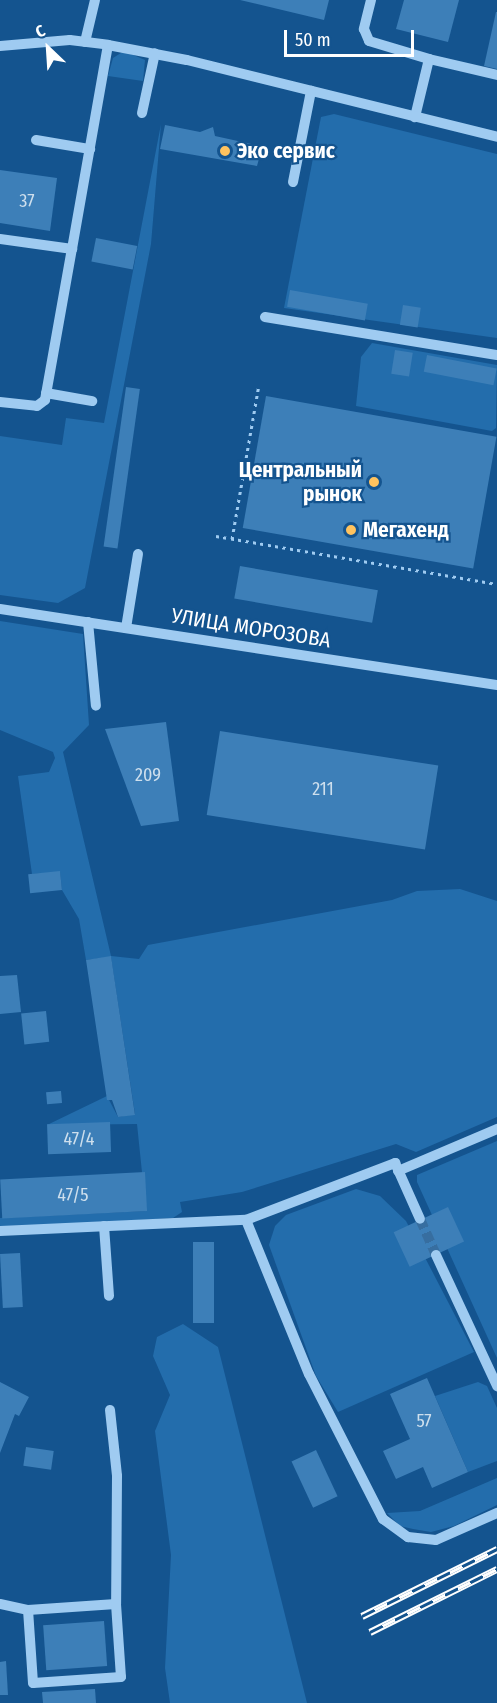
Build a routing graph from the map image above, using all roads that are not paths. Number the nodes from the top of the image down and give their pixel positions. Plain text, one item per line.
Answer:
1 (95, 0) edge
2 (371, 0) edge
3 (85, 42) junction
4 (108, 45) junction
5 (0, 46) edge
6 (155, 53) junction
7 (429, 59) junction
8 (497, 75) edge
9 (311, 91) junction
10 (142, 113) dead end
11 (415, 117) junction
12 (497, 137) edge
13 (36, 140) dead end
14 (90, 149) junction
15 (292, 182) dead end
16 (0, 239) edge
17 (72, 249) junction
18 (265, 317) dead end
19 (497, 355) edge
20 (46, 393) junction
21 (92, 401) dead end
22 (0, 402) edge
23 (138, 554) dead end
24 (0, 609) edge
25 (88, 622) junction
26 (126, 628) junction
27 (497, 685) edge
28 (96, 706) dead end
29 (497, 1129) edge
30 (398, 1171) junction
31 (420, 1219) tunnel mouth
32 (246, 1220) junction
33 (104, 1226) junction
34 (0, 1231) edge
35 (436, 1255) tunnel mouth
36 (109, 1296) dead end
37 (497, 1386) edge
38 (110, 1410) dead end
39 (497, 1513) edge
40 (0, 1604) edge
41 (116, 1604) junction
42 (28, 1610) junction

1 - 3 street
2 - 7 street
3 - 4 street
3 - 5 street
4 - 6 street
4 - 14 street
6 - 9 street
6 - 10 street
7 - 8 street
7 - 11 street
9 - 11 street
9 - 15 street
11 - 12 street
13 - 14 street
14 - 17 street
16 - 17 street
17 - 20 street
18 - 19 street
20 - 21 street
20 - 22 street
23 - 26 street
24 - 25 street, УЛИЦА МОРОЗОВА
25 - 26 street, УЛИЦА МОРОЗОВА
25 - 28 street
26 - 27 street, УЛИЦА МОРОЗОВА
29 - 30 street
30 - 31 street
30 - 32 street
32 - 33 street
32 - 39 street
33 - 34 street
33 - 36 street
35 - 37 street
38 - 41 street
40 - 42 street
41 - 42 street
41 - 42 street

